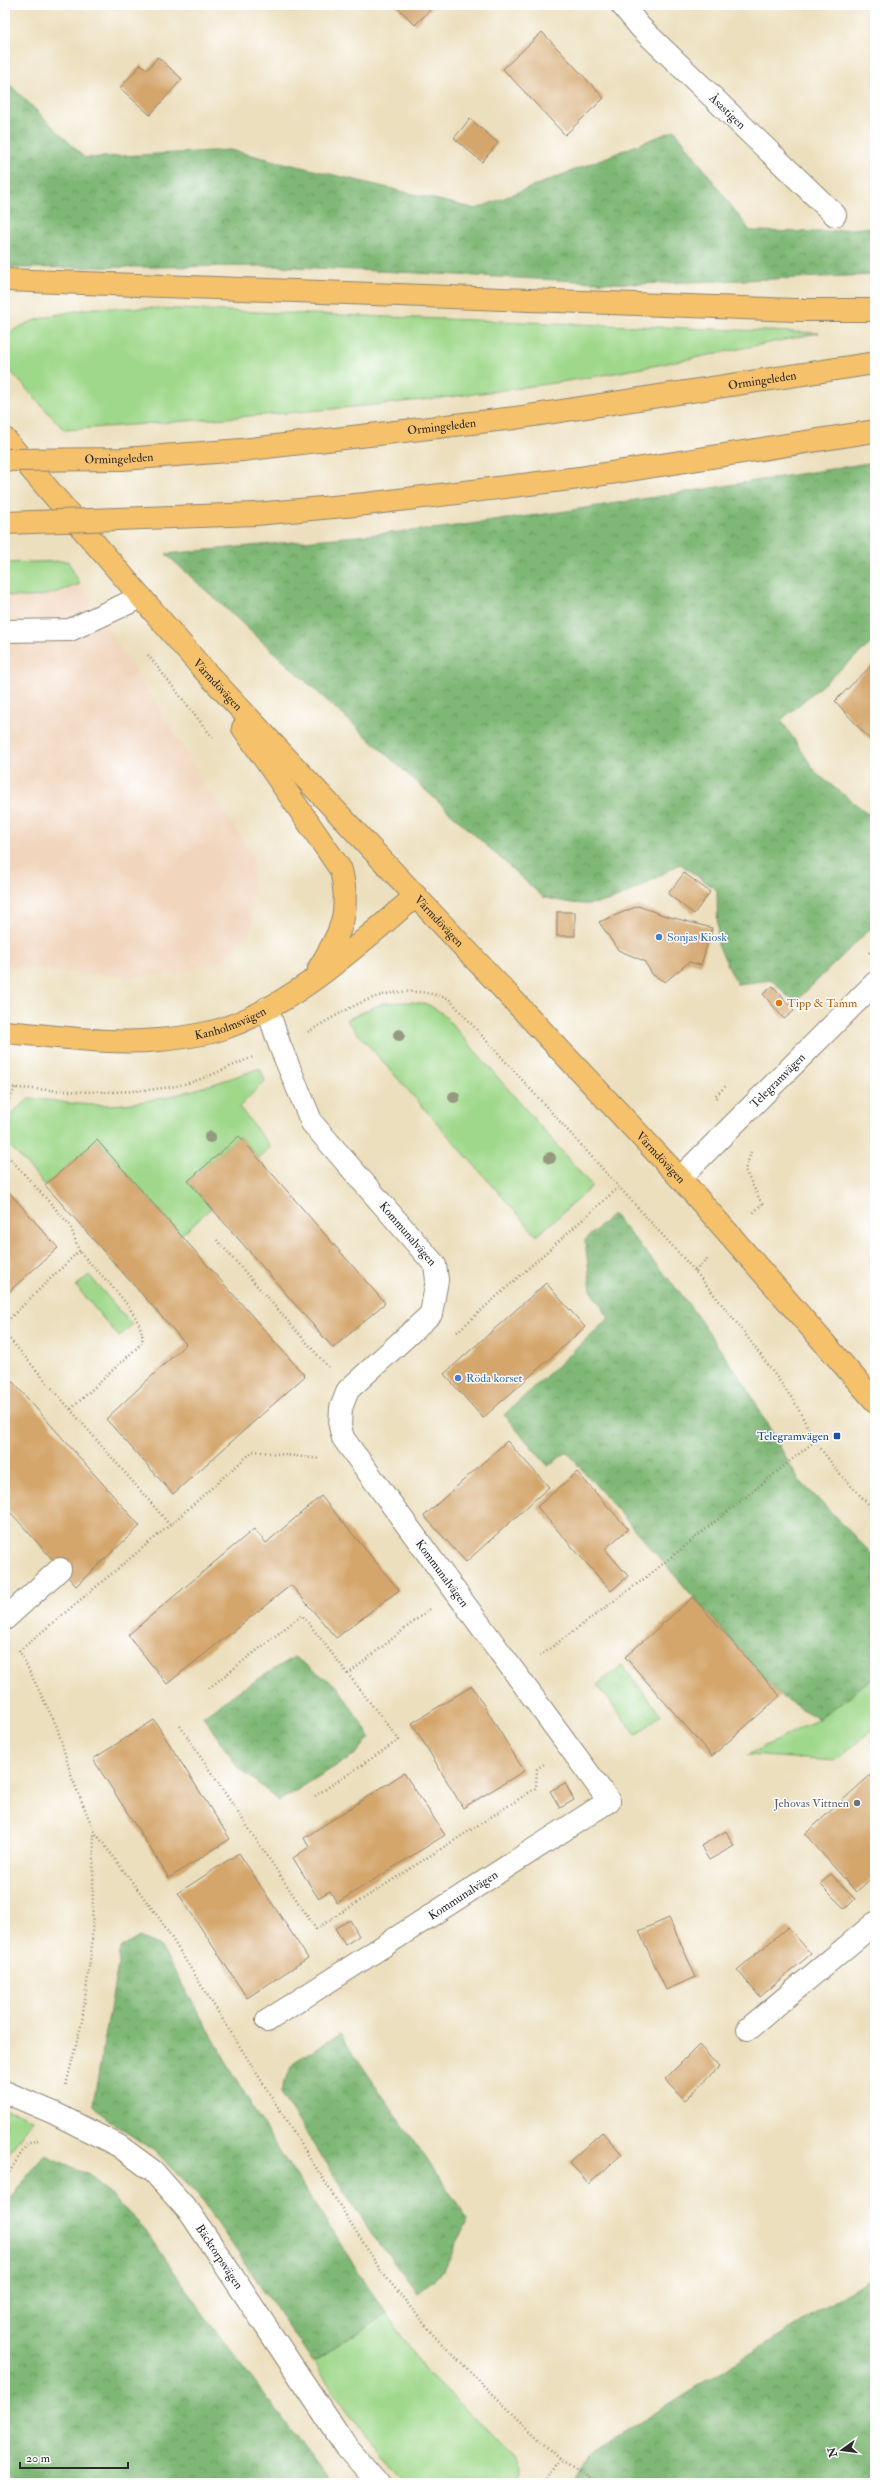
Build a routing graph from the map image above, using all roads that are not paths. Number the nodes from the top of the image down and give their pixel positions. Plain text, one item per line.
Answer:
1 (622, 5) edge
2 (835, 215) dead end
3 (5, 280) edge
4 (875, 310) edge
5 (875, 363) edge
6 (875, 431) edge
7 (5, 439) edge
8 (5, 460) edge
9 (5, 523) edge
10 (141, 597) junction
11 (5, 631) edge
12 (202, 668) junction
13 (416, 896) junction
14 (311, 982) junction
15 (875, 984) edge
16 (267, 1008) junction
17 (5, 1032) edge
18 (680, 1178) junction
19 (875, 1401) edge
20 (60, 1569) dead end
21 (5, 1620) edge
22 (875, 1923) edge
23 (267, 2021) dead end
24 (748, 2029) dead end
25 (5, 2092) edge
26 (378, 2483) edge

1 - 2 street, Åsastigen
3 - 4 main road
5 - 8 main road, Ormingeleden, bridge
6 - 9 main road, bridge
7 - 10 main road, Värmdövägen
10 - 11 street
10 - 12 main road, Värmdövägen
12 - 13 main road, Värmdövägen
12 - 14 main road
13 - 14 main road, Kanholmsvägen
13 - 18 main road, Värmdövägen
14 - 16 main road, Kanholmsvägen
15 - 18 street, Telegramvägen
16 - 17 main road, Kanholmsvägen
16 - 23 street, Kommunalvägen
18 - 19 main road, Värmdövägen
20 - 21 street
22 - 24 street
25 - 26 street, Bäcktorpsvägen

